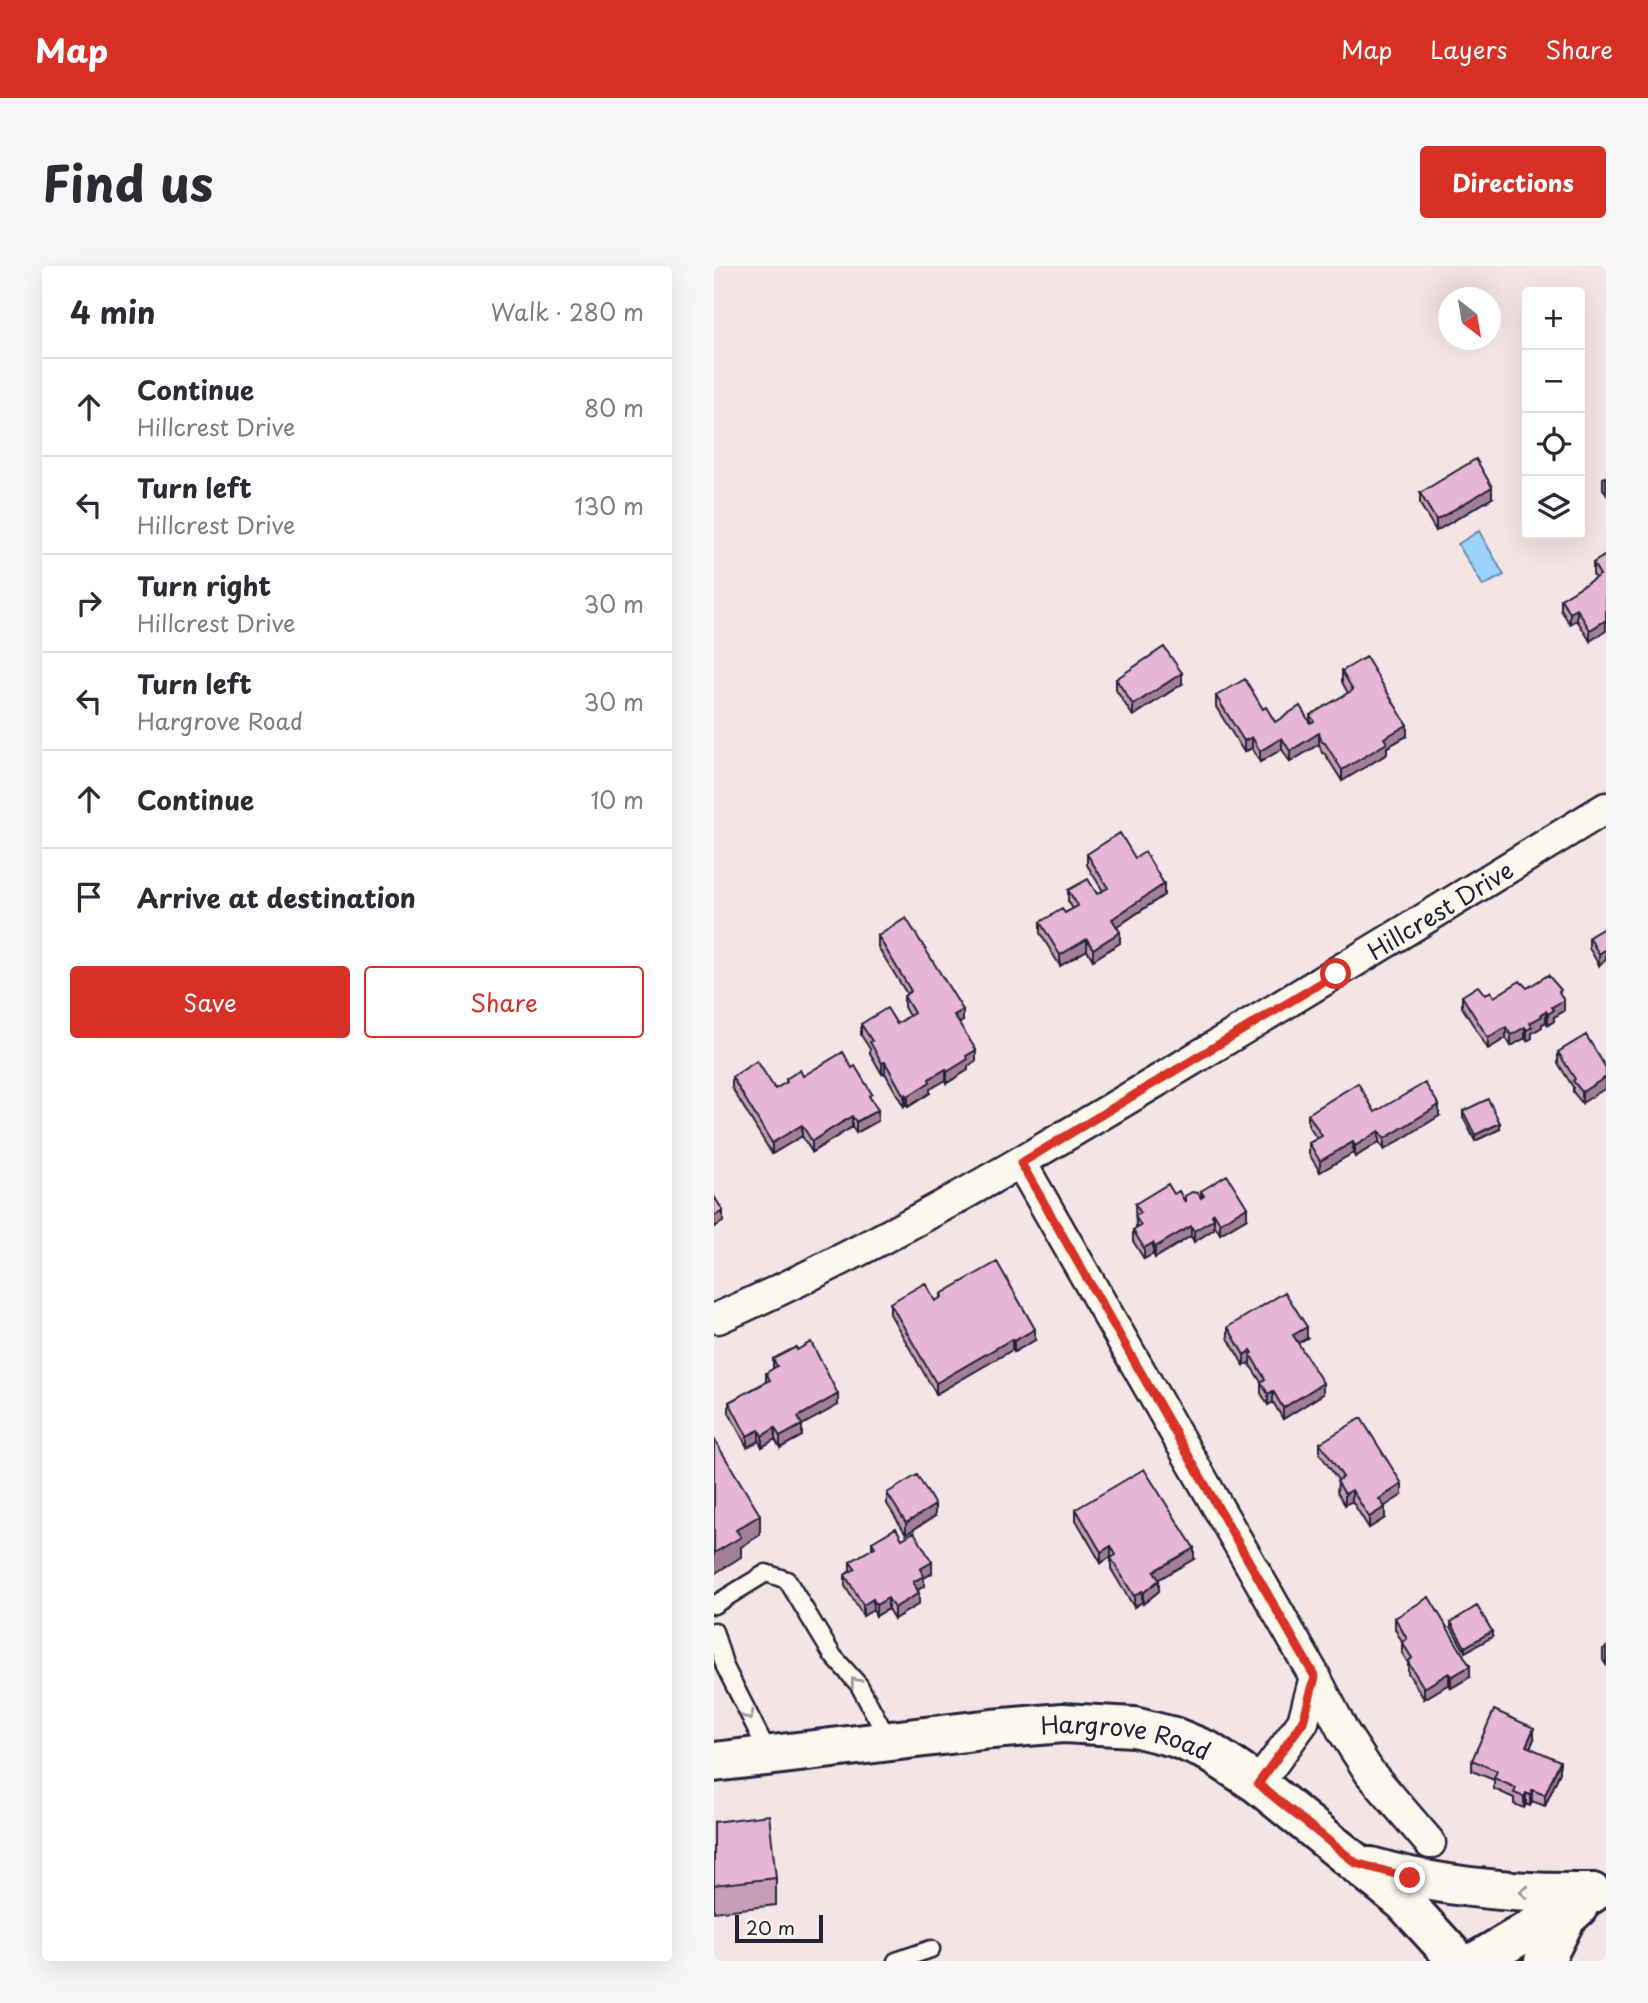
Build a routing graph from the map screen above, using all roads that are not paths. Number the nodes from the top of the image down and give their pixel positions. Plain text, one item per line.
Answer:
1 (1606, 807) edge
2 (1021, 1163) junction
3 (718, 1318) dead end
4 (714, 1605) edge
5 (714, 1631) edge
6 (1315, 1677) junction
7 (889, 1741) junction
8 (770, 1756) junction
9 (714, 1762) edge
10 (1258, 1784) junction
11 (1430, 1843) dead end
12 (1356, 1863) junction
13 (1599, 1889) edge
14 (931, 1949) dead end
15 (896, 1961) edge
16 (1458, 1961) edge
17 (1477, 1961) edge
18 (1545, 1961) edge

1 - 2 street, Hillcrest Drive
2 - 3 street, Hillcrest Drive
2 - 6 street
7 -> 4 lane
5 -> 8 lane
6 - 10 street
6 - 11 street
7 - 8 main road, Hargrove Road
7 - 10 main road, Hargrove Road
8 - 9 main road, Hargrove Road
10 - 12 main road, Hargrove Road
13 -> 12 main road
12 - 16 main road, Hargrove Road
13 - 17 main road
13 - 18 main road
14 - 15 lane

